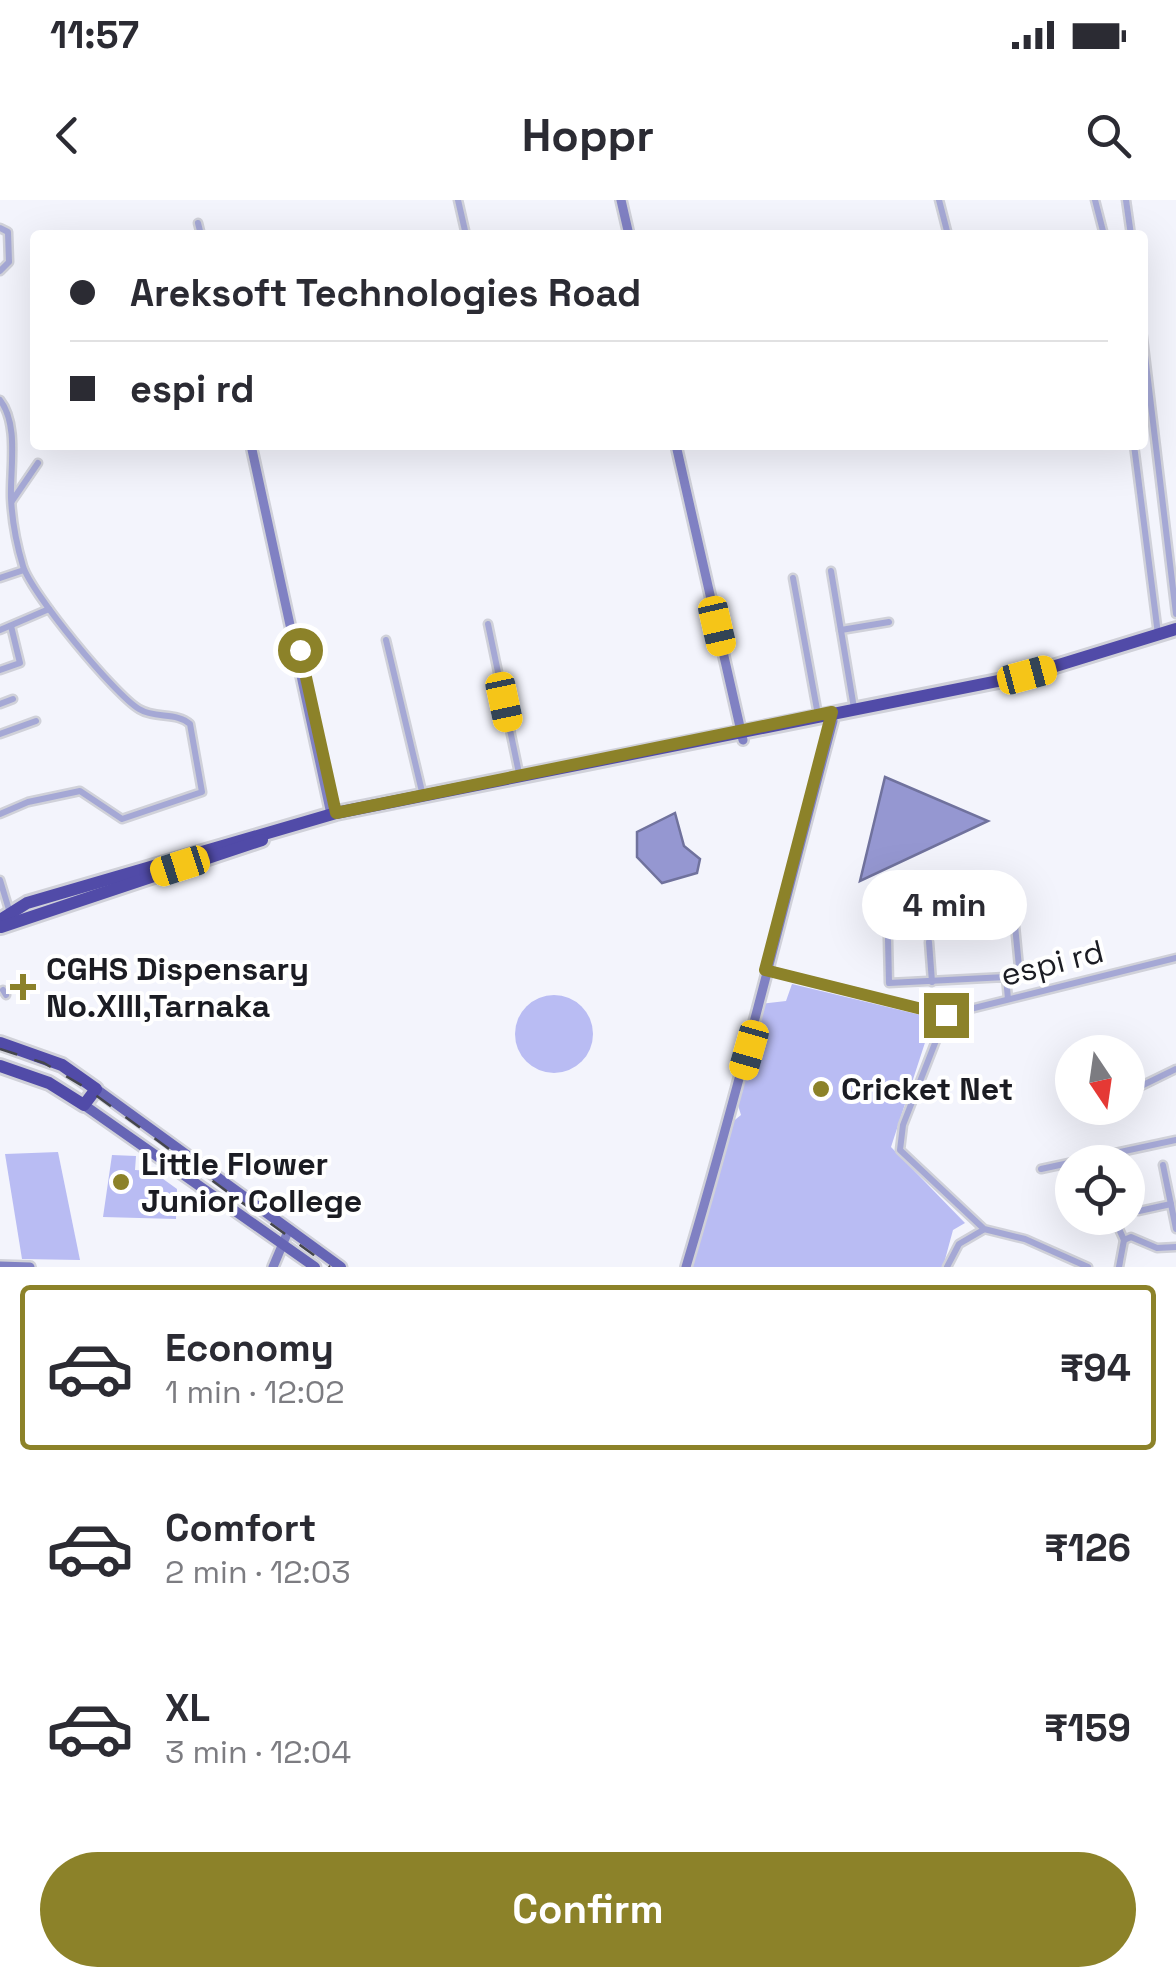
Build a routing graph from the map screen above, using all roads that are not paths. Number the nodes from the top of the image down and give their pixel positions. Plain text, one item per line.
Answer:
1 (458, 200) edge
2 (621, 200) edge
3 (939, 200) edge
4 (1095, 200) edge
5 (1126, 200) edge
6 (198, 223) dead end
7 (0, 228) edge
8 (200, 230) edge
9 (465, 230) edge
10 (628, 230) edge
11 (947, 230) edge
12 (1103, 230) edge
13 (1130, 230) edge
14 (0, 271) edge
15 (1148, 380) edge
16 (0, 400) edge
17 (254, 450) edge
18 (677, 450) edge
19 (1135, 450) edge
20 (38, 463) dead end
21 (11, 502) junction
22 (24, 570) junction
23 (831, 571) dead end
24 (0, 578) edge
25 (793, 578) dead end
26 (50, 609) junction
27 (1176, 614) edge
28 (889, 622) dead end
29 (488, 624) dead end
30 (11, 626) junction
31 (0, 630) edge
32 (841, 630) junction
33 (1176, 633) edge
34 (1158, 635) junction
35 (386, 640) dead end
36 (1106, 656) junction
37 (0, 670) edge
38 (13, 699) dead end
39 (0, 704) edge
40 (854, 708) junction
41 (828, 716) junction
42 (36, 722) dead end
43 (0, 734) edge
44 (742, 736) junction
45 (520, 779) junction
46 (423, 797) junction
47 (0, 814) edge
48 (334, 814) junction
49 (0, 880) edge
50 (4, 916) edge
51 (928, 942) dead end
52 (1176, 958) edge
53 (765, 970) junction
54 (1006, 977) junction
55 (932, 982) junction
56 (1008, 999) junction
57 (946, 1015) junction
58 (0, 1034) edge
59 (6, 1045) edge
60 (0, 1066) edge
61 (1176, 1069) edge
62 (1145, 1084) edge
63 (96, 1089) junction
64 (84, 1106) junction
65 (1176, 1140) edge
66 (1145, 1147) edge
67 (1164, 1165) dead end
68 (1055, 1167) edge
69 (1041, 1170) dead end
70 (1172, 1204) junction
71 (1145, 1211) edge
72 (289, 1229) junction
73 (1176, 1229) edge
74 (984, 1230) junction
75 (1122, 1235) edge
76 (1124, 1240) junction
77 (281, 1242) junction
78 (1176, 1246) edge
79 (1117, 1265) edge
80 (0, 1266) edge
81 (30, 1267) edge
82 (273, 1267) edge
83 (315, 1267) edge
84 (341, 1267) edge
85 (683, 1267) edge
86 (947, 1267) edge
87 (1088, 1267) edge

1 - 9 street
2 - 10 street
3 - 11 street
4 - 12 street
5 - 13 street
6 - 8 street
7 - 14 street
15 - 27 street
16 - 21 street
17 - 48 street
18 - 44 street
19 - 34 street
20 - 21 street
21 - 22 street
22 - 24 street
22 - 26 street
23 - 32 street
25 - 41 street
26 - 30 street
26 - 47 street
28 - 32 street
29 - 45 street
30 - 31 street
30 - 37 street
32 - 40 street
33 - 34 highway
33 - 36 highway
34 - 36 highway
35 - 46 street
36 - 40 highway
36 - 41 highway
38 - 39 street
40 - 41 highway
41 - 44 highway
41 - 53 street
42 - 43 street
44 - 45 highway
44 - 50 highway
45 - 46 highway
46 - 48 highway
48 - 50 highway
49 - 50 street
51 - 55 street
52 - 56 street, espi rd
53 - 57 street, espi rd
53 - 85 street
54 - 55 street
54 - 55 street
54 - 56 street
56 - 57 street, espi rd
57 - 74 street
58 - 59 highway
59 - 63 highway
60 - 64 highway
61 - 62 street
63 - 64 highway
63 - 72 main road
64 - 77 main road
65 - 66 street
67 - 70 street
68 - 69 street
70 - 71 street
70 - 73 street
72 - 77 street
72 - 84 main road
74 - 86 street
74 - 87 street
75 - 76 street
76 - 78 street
76 - 79 street
77 - 82 street
77 - 83 main road
80 - 81 street

